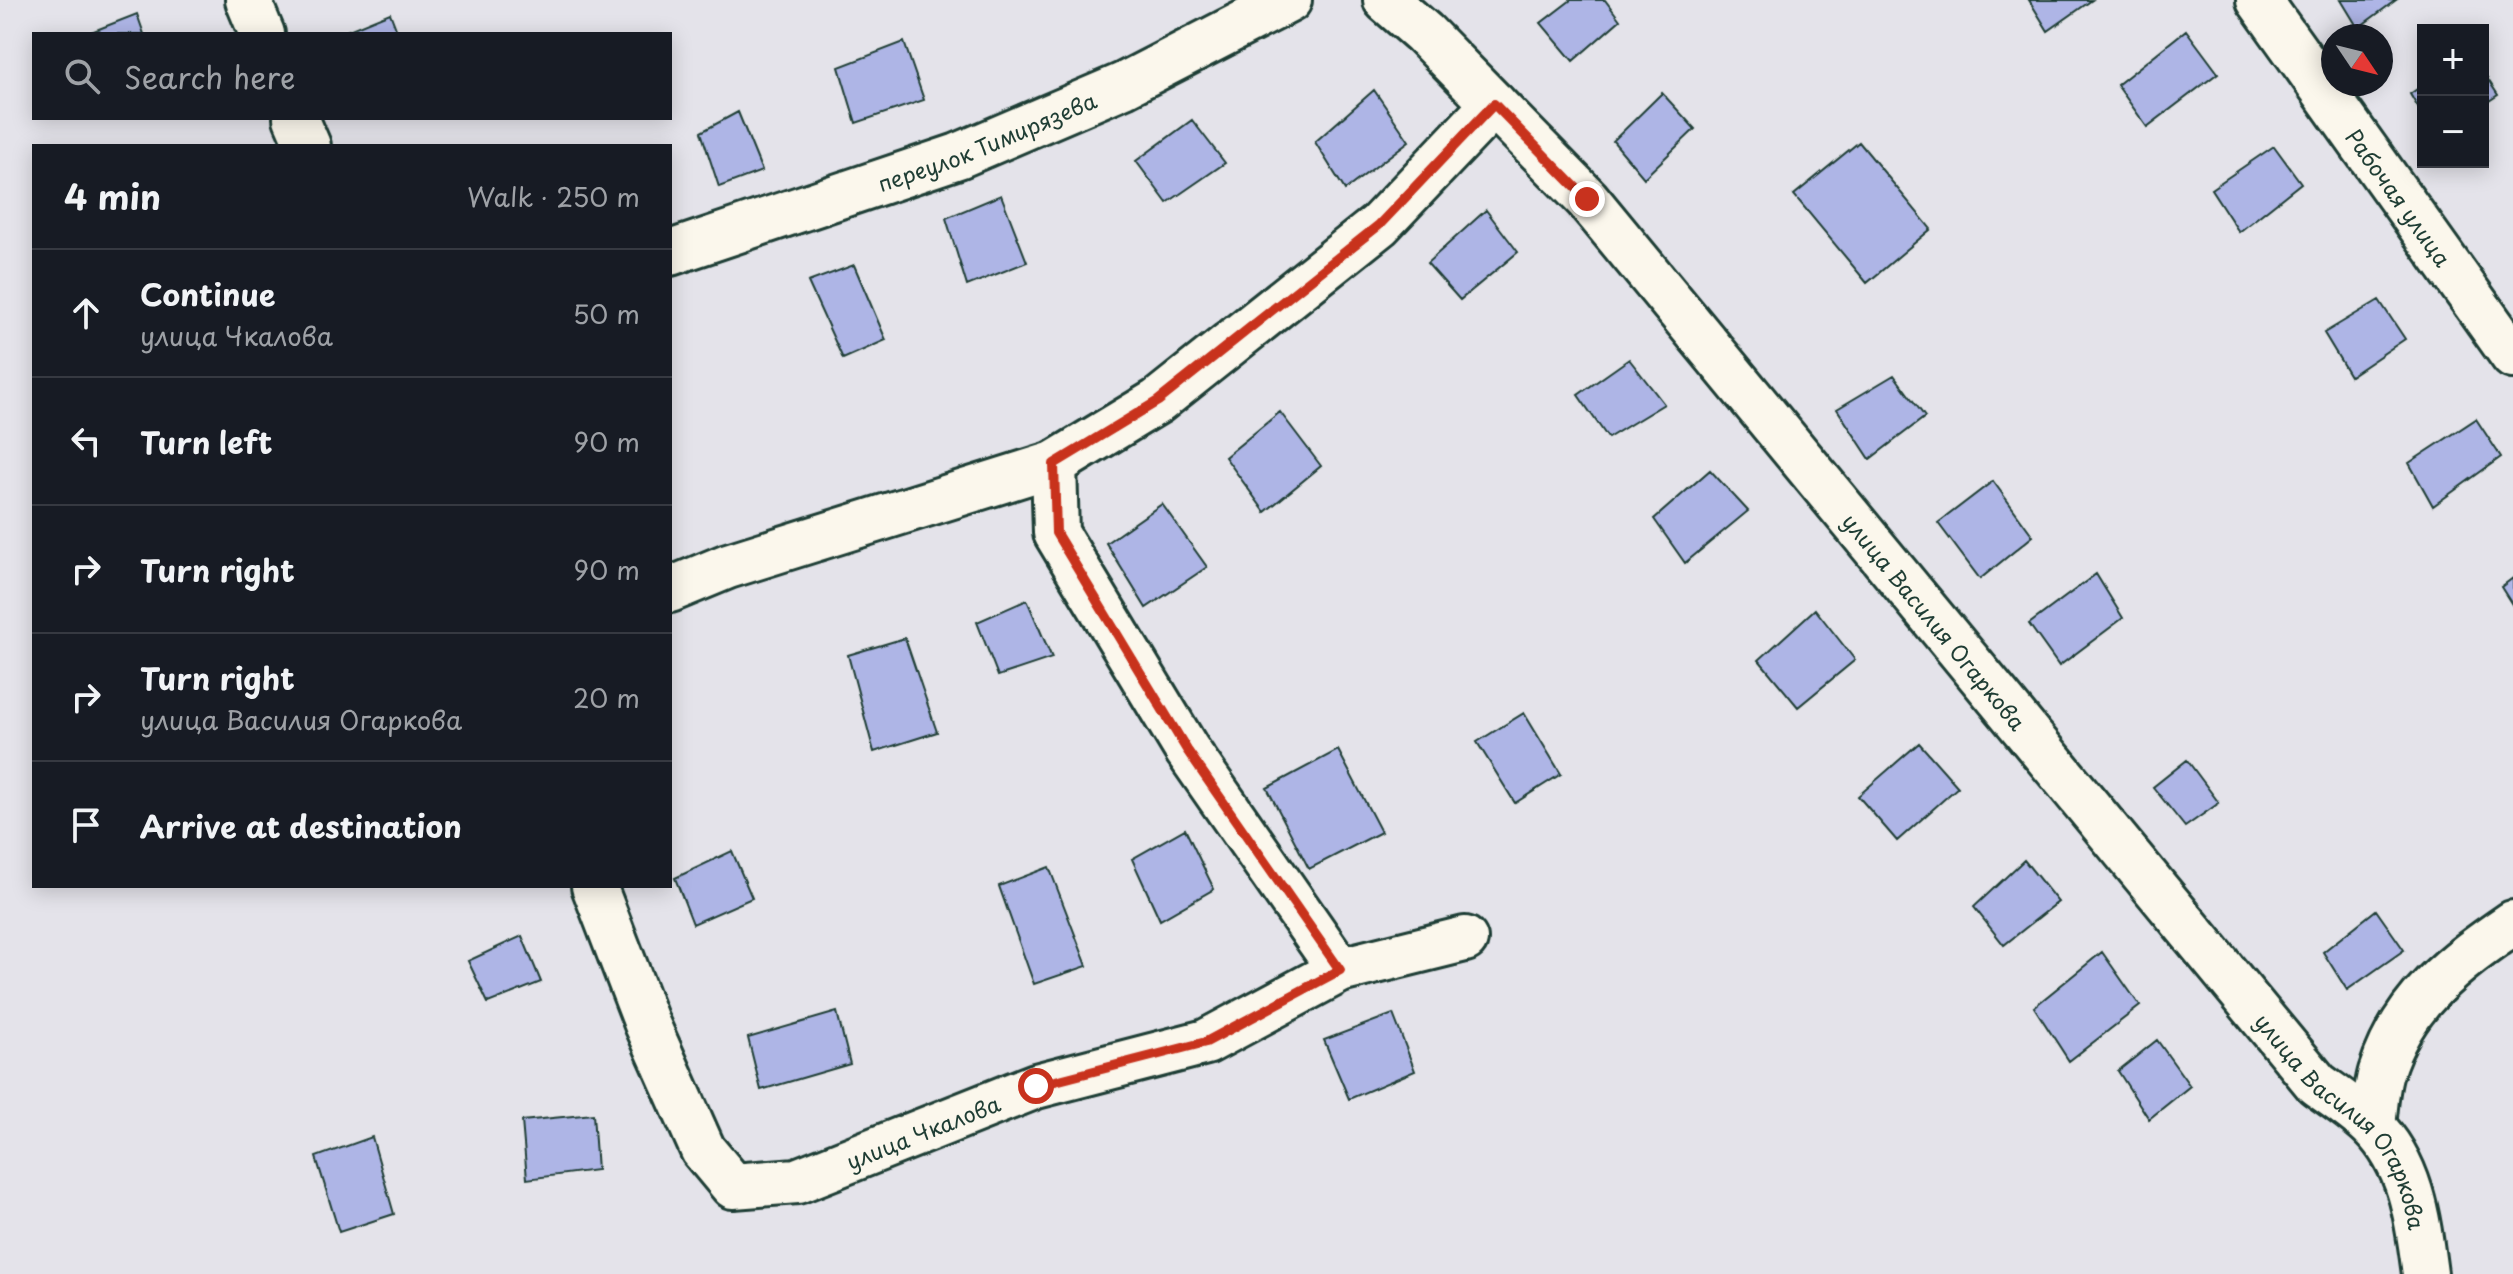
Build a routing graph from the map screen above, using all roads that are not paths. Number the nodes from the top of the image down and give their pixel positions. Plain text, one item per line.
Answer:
1 (248, 0) edge
2 (1289, 0) edge
3 (1386, 0) edge
4 (2259, 0) edge
5 (261, 32) edge
6 (1494, 104) junction
7 (297, 120) edge
8 (307, 144) edge
9 (672, 252) edge
10 (2513, 356) edge
11 (1054, 464) junction
12 (672, 589) edge
13 (595, 888) edge
14 (2513, 923) edge
15 (1465, 939) dead end
16 (1340, 970) junction
17 (2373, 1126) junction
18 (2425, 1274) edge

1 - 5 street
2 - 9 street, переулок Тимирязева
3 - 6 street, улица Василия Огаркова
4 - 10 street, Рабочая улица
6 - 11 street
6 - 17 street, улица Василия Огаркова
7 - 8 street
11 - 12 street
11 - 16 street
13 - 16 street, улица Чкалова
14 - 17 street
15 - 16 street, улица Чкалова
17 - 18 street, улица Василия Огаркова

